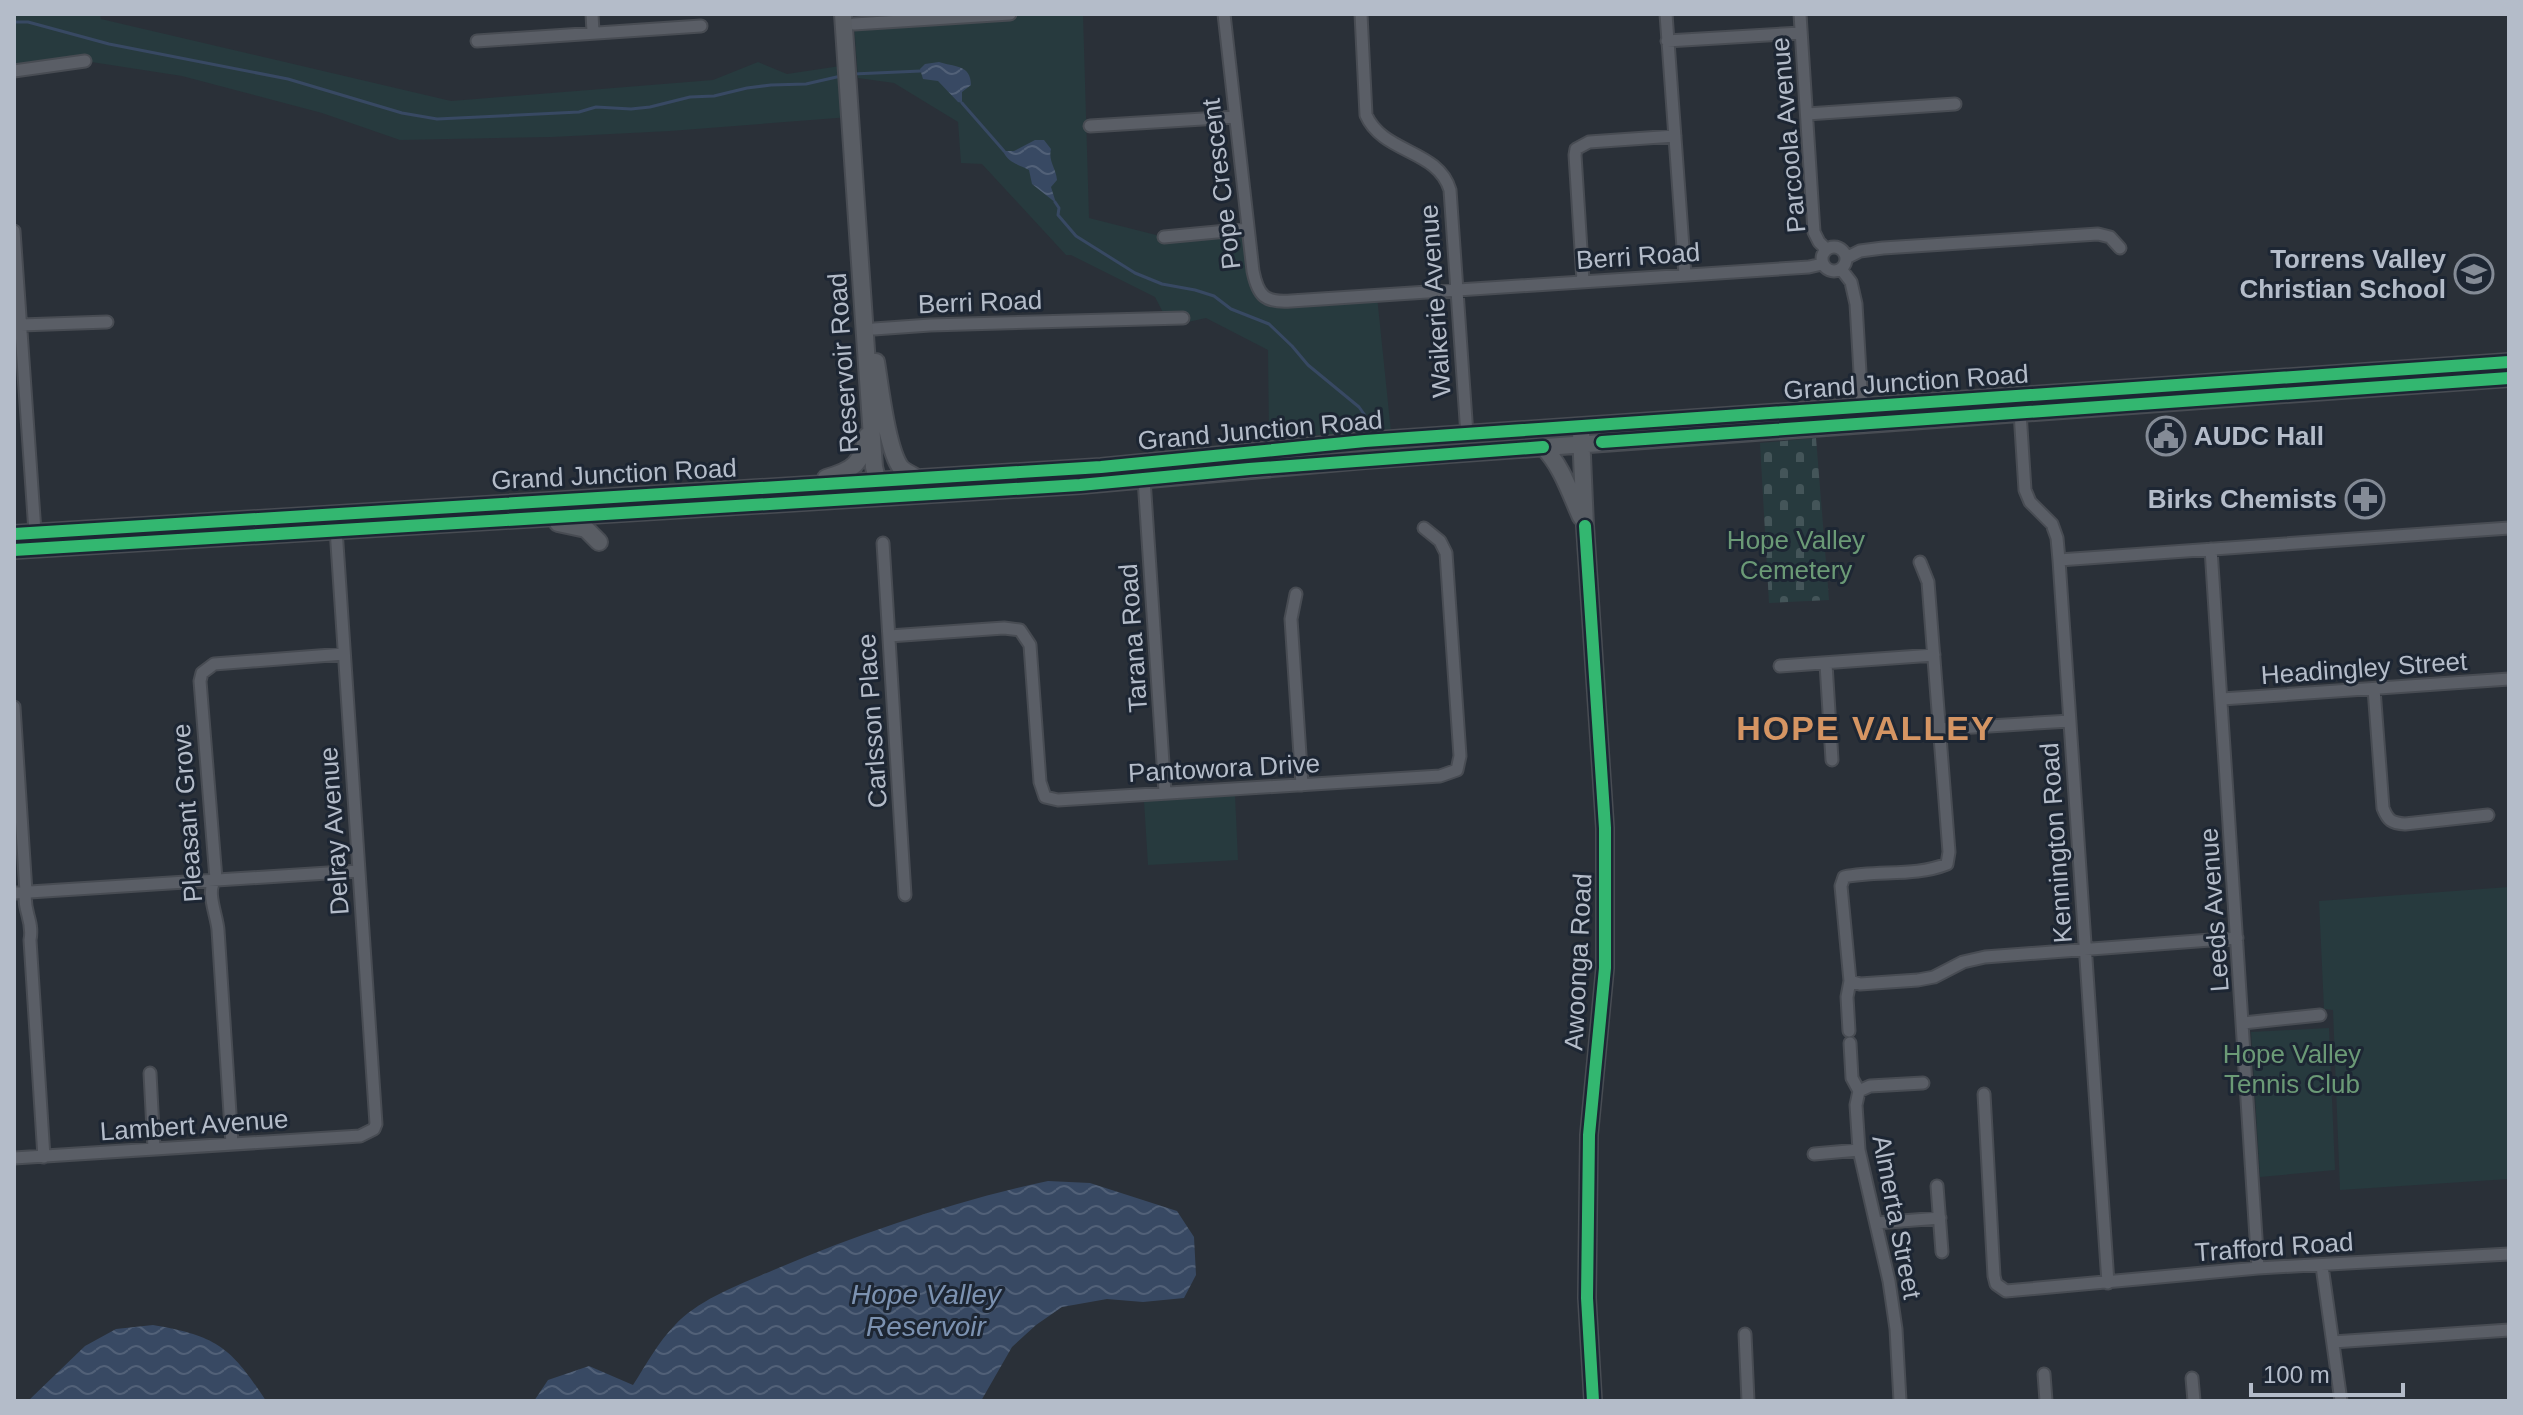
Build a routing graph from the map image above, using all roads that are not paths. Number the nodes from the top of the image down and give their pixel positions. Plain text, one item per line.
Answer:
1 (592, 14) edge
2 (1010, 14) edge
3 (1224, 14) edge
4 (1361, 14) edge
5 (1666, 14) edge
6 (1800, 14) edge
7 (849, 19) edge
8 (701, 26) dead end
9 (593, 32) junction
10 (1801, 33) junction
11 (477, 41) dead end
12 (1667, 41) junction
13 (85, 61) dead end
14 (14, 71) edge
15 (1955, 104) dead end
16 (1807, 114) junction
17 (1235, 117) junction
18 (1090, 126) dead end
19 (1675, 136) junction
20 (1248, 229) junction
21 (14, 231) edge
22 (1164, 237) dead end
23 (2120, 248) dead end
24 (1826, 249) junction
25 (15, 256) edge
26 (1843, 263) junction
27 (1822, 264) junction
28 (1685, 275) junction
29 (1583, 281) junction
30 (1456, 290) junction
31 (1183, 318) dead end
32 (107, 322) dead end
33 (21, 325) junction
34 (869, 329) junction
35 (876, 362) junction
36 (2509, 362) edge
37 (2429, 367) junction
38 (2389, 369) junction
39 (2322, 374) junction
40 (2509, 378) edge
41 (2478, 379) junction
42 (2378, 386) junction
43 (2348, 388) junction
44 (2209, 390) junction
45 (2019, 404) junction
46 (1863, 415) junction
47 (870, 416) junction
48 (1467, 435) junction
49 (1581, 436) junction
50 (1543, 447) junction
51 (1167, 461) junction
52 (1101, 467) junction
53 (917, 478) junction
54 (1144, 479) junction
55 (797, 486) junction
56 (879, 489) junction
57 (606, 496) junction
58 (607, 514) junction
59 (524, 518) junction
60 (335, 521) junction
61 (191, 523) junction
62 (1585, 526) junction
63 (1424, 528) dead end
64 (2509, 528) edge
65 (35, 532) junction
66 (14, 534) edge
67 (255, 534) junction
68 (599, 542) dead end
69 (883, 543) dead end
70 (2211, 549) junction
71 (14, 550) edge
72 (2059, 560) junction
73 (1920, 562) dead end
74 (1296, 594) dead end
75 (889, 636) junction
76 (344, 654) junction
77 (1934, 655) junction
78 (1826, 664) junction
79 (1780, 666) dead end
80 (2509, 679) edge
81 (2374, 689) junction
82 (2222, 699) junction
83 (14, 707) edge
84 (2070, 721) junction
85 (1941, 729) junction
86 (1832, 760) dead end
87 (1302, 785) junction
88 (1165, 793) junction
89 (2488, 815) dead end
90 (359, 871) junction
91 (216, 879) junction
92 (20, 893) edge
93 (905, 895) dead end
94 (2237, 938) junction
95 (2085, 949) junction
96 (1850, 981) junction
97 (2320, 1015) dead end
98 (2243, 1023) junction
99 (150, 1073) dead end
100 (1923, 1083) dead end
101 (1859, 1091) junction
102 (1984, 1094) dead end
103 (374, 1129) joint
104 (232, 1144) junction
105 (154, 1149) junction
106 (1859, 1150) junction
107 (1814, 1154) dead end
108 (44, 1157) junction
109 (14, 1158) edge
110 (1937, 1186) dead end
111 (1940, 1218) junction
112 (1876, 1223) junction
113 (1942, 1252) dead end
114 (2509, 1254) edge
115 (2322, 1266) junction
116 (2258, 1268) junction
117 (2108, 1283) junction
118 (2509, 1330) edge
119 (1745, 1334) dead end
120 (2333, 1342) junction
121 (2044, 1374) dead end
122 (2192, 1378) dead end
123 (1593, 1401) edge
124 (1748, 1401) edge
125 (1900, 1401) edge
126 (2046, 1401) edge
127 (2194, 1401) edge
128 (2341, 1401) edge

1 - 9 street
2 - 7 street
3 - 17 street, Pope Crescent
4 - 30 street, Waikerie Avenue
5 - 12 street
6 - 10 street, Parcoola Avenue
7 - 34 main road, Reservoir Road
8 - 9 street
9 - 11 street
10 - 12 street
10 - 16 street, Parcoola Avenue
12 - 19 street
13 - 14 street
15 - 16 street
16 - 24 street, Parcoola Avenue
17 - 18 street
17 - 20 street, Pope Crescent
19 - 28 street
19 - 29 street
20 - 22 street
20 - 30 street, Pope Crescent
21 - 25 street
23 - 26 street
24 - 26 street
24 - 27 street
25 - 33 street
26 - 27 street
26 - 46 street
27 - 28 street, Berri Road
28 - 29 street, Berri Road
29 - 30 street, Berri Road
30 - 48 street, Waikerie Avenue
31 - 34 street, Berri Road
32 - 33 street
33 - 65 street
34 - 35 main road, Reservoir Road
34 - 47 main road, Reservoir Road
35 - 53 main road
35 - 56 main road, Reservoir Road
36 - 37 main road, Grand Junction Road
37 - 38 main road, Grand Junction Road
37 - 41 main road
38 - 39 main road, Grand Junction Road
38 - 42 main road
39 - 43 main road
39 - 44 main road, Grand Junction Road
40 - 41 main road, Grand Junction Road
41 - 42 main road, Grand Junction Road
42 - 43 main road, Grand Junction Road
43 - 44 main road, Grand Junction Road
44 - 45 main road, Grand Junction Road
45 - 46 main road, Grand Junction Road
45 - 72 street, Kennington Road
46 - 49 main road, Grand Junction Road
47 - 55 main road
47 - 56 main road, Reservoir Road
48 - 49 main road, Grand Junction Road
48 - 51 main road, Grand Junction Road
49 - 50 main road, Grand Junction Road
49 - 62 main road, Awoonga Road
50 - 54 main road, Grand Junction Road
50 - 62 main road
51 - 52 main road, Grand Junction Road
51 - 54 main road
52 - 53 main road, Grand Junction Road
52 - 54 main road
53 - 56 main road, Grand Junction Road
54 - 56 main road, Grand Junction Road
54 - 88 street, Tarana Road
55 - 56 main road, Grand Junction Road
55 - 57 main road, Grand Junction Road
56 - 58 main road, Grand Junction Road
57 - 58 main road
57 - 60 main road, Grand Junction Road
58 - 59 main road, Grand Junction Road
59 - 60 main road, Grand Junction Road
59 - 68 main road
60 - 61 main road, Grand Junction Road
60 - 67 main road, Grand Junction Road
60 - 76 street, Delray Avenue
61 - 65 main road, Grand Junction Road
61 - 67 main road
62 - 123 main road, Awoonga Road
63 - 87 street, Pantowora Drive
64 - 70 street
65 - 66 main road, Grand Junction Road
67 - 71 main road, Grand Junction Road
69 - 75 street, Carlsson Place
70 - 72 street
70 - 82 street, Leeds Avenue
72 - 84 street, Kennington Road
73 - 77 street
74 - 87 street
75 - 88 street, Pantowora Drive
75 - 93 street, Carlsson Place
76 - 90 street, Delray Avenue
76 - 91 street, Pleasant Grove
77 - 78 street
77 - 85 street
78 - 79 street
78 - 86 street
80 - 81 street, Headingley Street
81 - 82 street, Headingley Street
81 - 89 street
82 - 94 street, Leeds Avenue
83 - 92 street
84 - 85 street
84 - 95 street, Kennington Road
85 - 96 street, Almerta Street
87 - 88 street, Pantowora Drive
90 - 91 street
90 - 103 street, Delray Avenue
91 - 92 street
91 - 104 street, Pleasant Grove
92 - 108 street
94 - 95 street
94 - 98 street, Leeds Avenue
95 - 96 street
95 - 117 street, Kennington Road
96 - 101 street, Almerta Street
97 - 98 street
98 - 116 street, Leeds Avenue
99 - 105 street
100 - 101 street
101 - 106 street, Almerta Street
102 - 117 street, Trafford Road
103 - 104 street, Lambert Avenue
104 - 105 street, Lambert Avenue
105 - 108 street, Lambert Avenue
106 - 107 street
106 - 112 street, Almerta Street
108 - 109 street, Lambert Avenue
110 - 111 street
111 - 112 street
111 - 113 street
112 - 125 street, Almerta Street
114 - 115 street, Trafford Road
115 - 116 street, Trafford Road
115 - 120 street
116 - 117 street, Trafford Road
118 - 120 street
119 - 124 street
120 - 128 street
121 - 126 street
122 - 127 street

